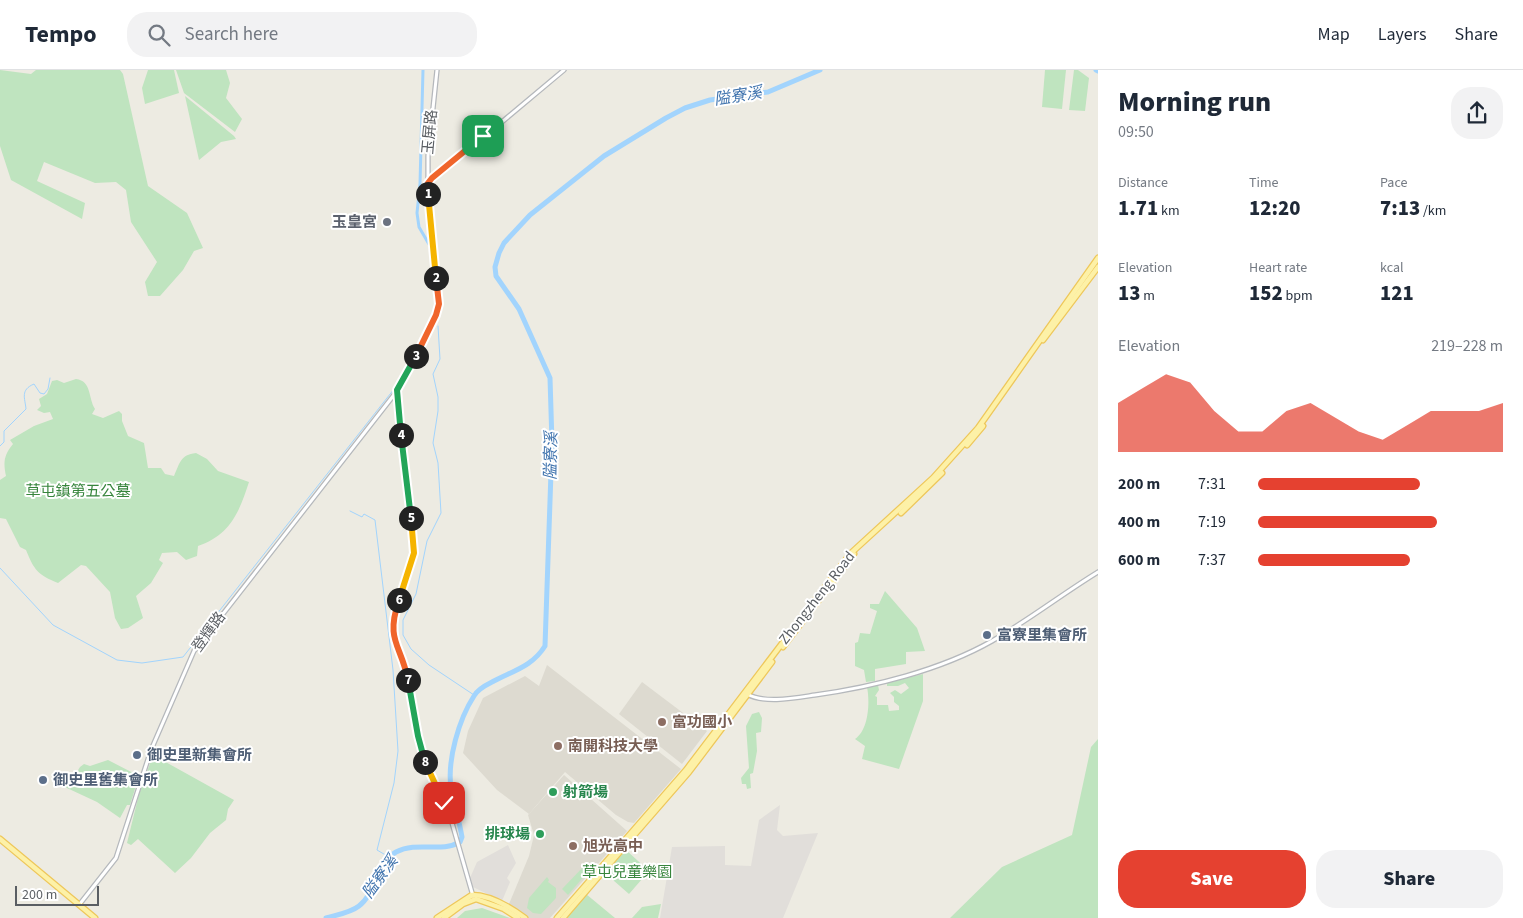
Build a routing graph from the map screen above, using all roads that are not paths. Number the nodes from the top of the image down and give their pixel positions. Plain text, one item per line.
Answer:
1 (437, 70) edge
2 (564, 70) edge
3 (428, 183) junction
4 (1098, 258) edge
5 (1098, 267) edge
6 (397, 390) junction
7 (1098, 572) edge
8 (747, 694) junction
9 (0, 839) edge
10 (473, 897) junction
11 (79, 905) junction
12 (94, 918) edge
13 (437, 918) edge
14 (444, 918) edge
15 (518, 918) edge
16 (525, 918) edge
17 (557, 918) edge
18 (563, 918) edge

1 - 3 street, 玉屏路
2 - 3 street
3 - 6 street, 玉屏路
4 - 17 main road, Zhongzheng Road
5 - 8 main road, Zhongzheng Road
6 - 10 street
6 - 11 street, 登輝路
7 - 8 street
8 - 18 main road, Zhongzheng Road
9 - 11 main road
10 - 13 main road
10 - 14 main road
10 - 15 main road
10 - 16 main road
11 - 12 main road

